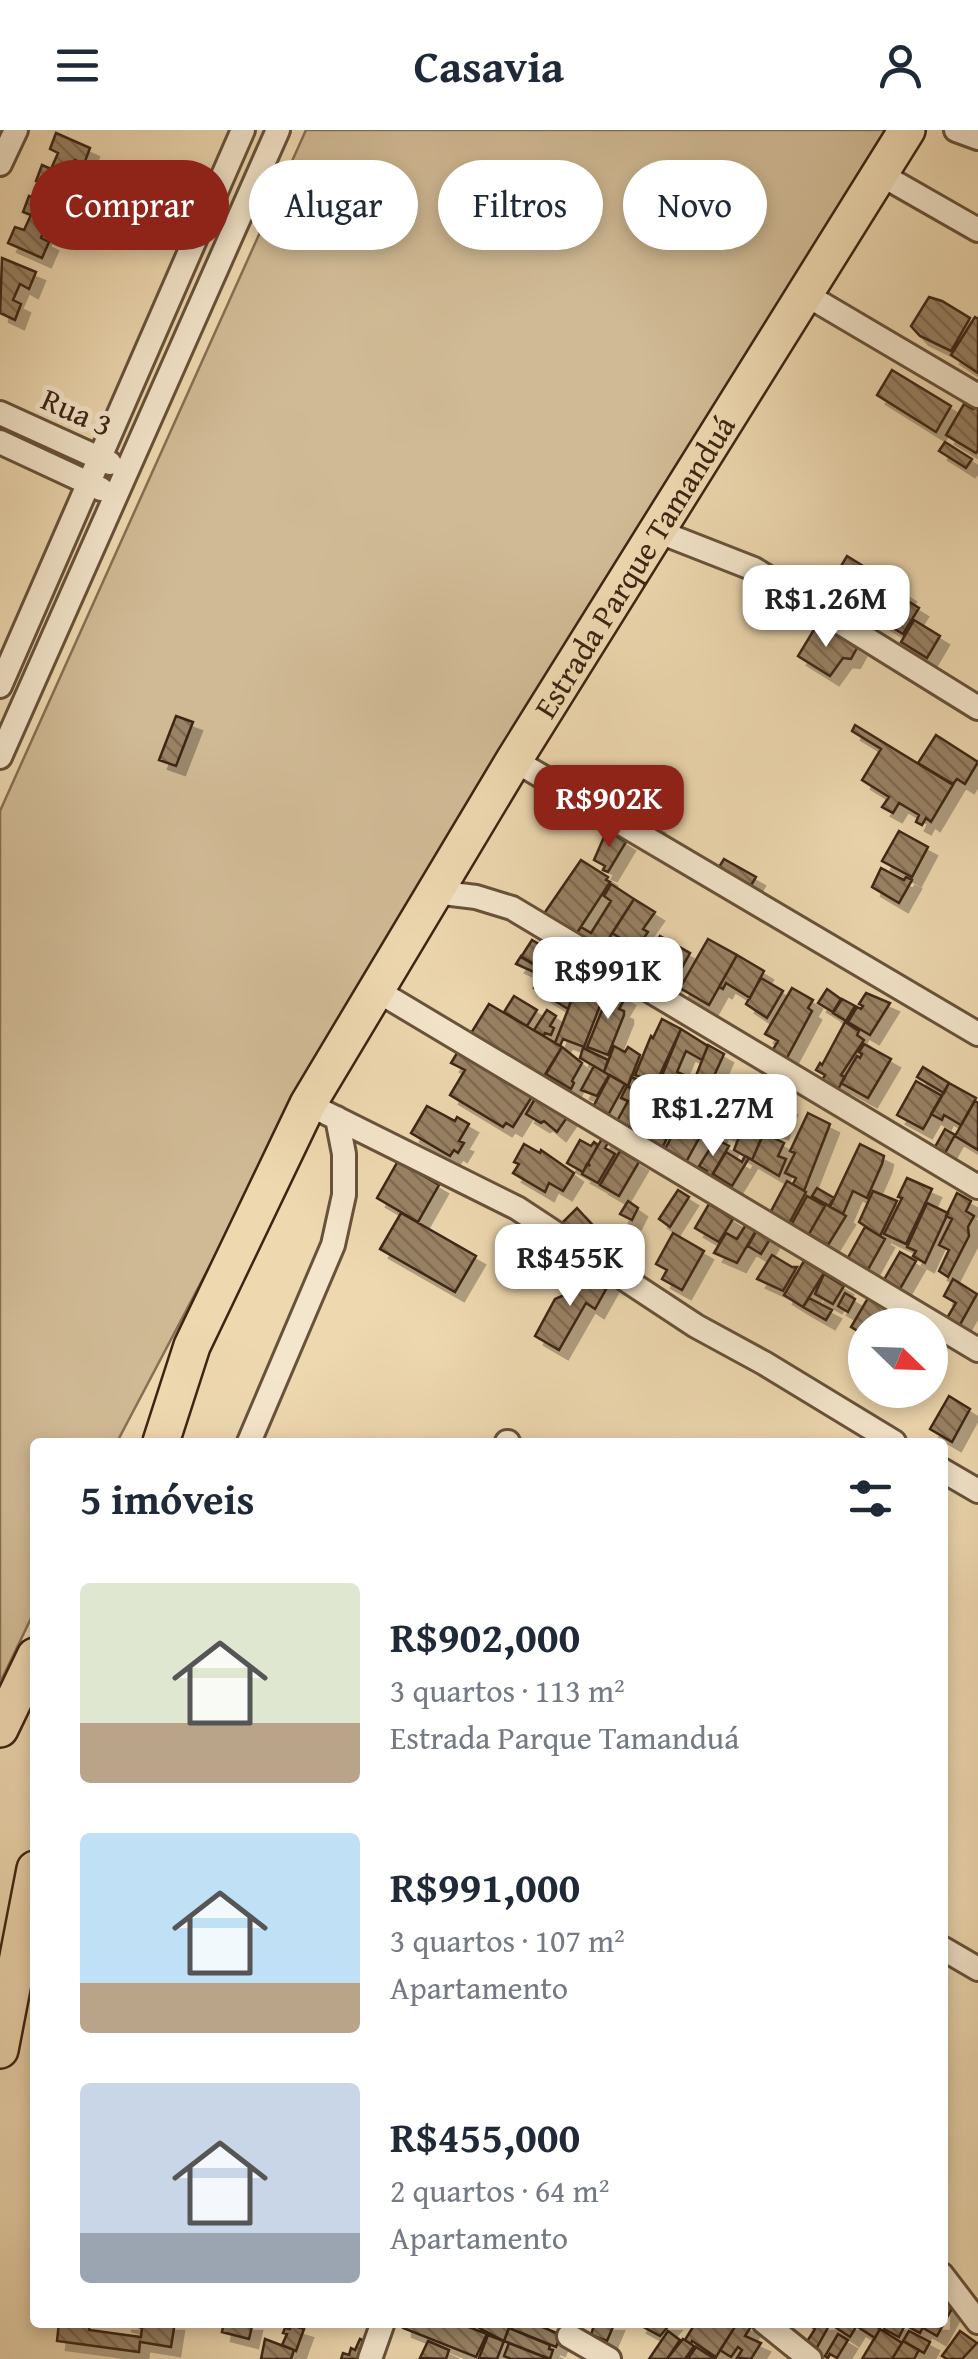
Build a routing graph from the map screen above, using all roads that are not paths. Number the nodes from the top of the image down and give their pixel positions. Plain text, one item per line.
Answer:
1 (16, 130) edge
2 (242, 130) edge
3 (278, 130) edge
4 (908, 130) edge
5 (956, 130) edge
6 (978, 138) edge
7 (0, 164) edge
8 (880, 174) junction
9 (978, 230) edge
10 (805, 294) junction
11 (978, 396) edge
12 (0, 413) edge
13 (0, 442) edge
14 (98, 457) junction
15 (127, 471) junction
16 (87, 483) junction
17 (116, 495) junction
18 (657, 530) junction
19 (0, 686) edge
20 (978, 708) edge
21 (0, 757) edge
22 (514, 760) junction
23 (435, 892) junction
24 (376, 990) junction
25 (978, 1034) edge
26 (322, 1111) junction
27 (978, 1187) edge
28 (978, 1350) edge
29 (161, 1438) edge
30 (252, 1438) edge
31 (887, 1438) edge
32 (948, 1474) edge
33 (978, 1491) edge
34 (30, 1666) edge
35 (0, 1729) edge
36 (30, 1919) edge
37 (948, 1952) edge
38 (26, 1959) edge
39 (978, 1969) edge
40 (1, 2030) edge
41 (948, 2284) edge
42 (978, 2322) edge
43 (380, 2328) edge
44 (771, 2328) edge
45 (571, 2329) edge
46 (370, 2359) edge
47 (561, 2359) edge
48 (609, 2359) edge
49 (810, 2359) edge

1 - 7 street
2 - 14 street
3 - 15 street
4 - 8 main road, Estrada Parque Tamanduá
5 - 6 street
8 - 9 street
8 - 10 main road, Estrada Parque Tamanduá
10 - 11 street
10 - 18 main road, Estrada Parque Tamanduá
12 - 14 street, Rua 3
13 - 16 street, Rua 3
14 - 15 street, Rua 3
14 - 16 street
15 - 17 street
16 - 17 street, Rua 3
16 - 19 street
17 - 21 street
18 - 20 street
18 - 22 main road, Estrada Parque Tamanduá
22 - 23 main road, Estrada Parque Tamanduá
22 - 25 street
23 - 24 main road, Estrada Parque Tamanduá
23 - 27 street
24 - 26 main road, Estrada Parque Tamanduá
24 - 28 street
26 - 29 main road, Estrada Parque Tamanduá
26 - 30 street
26 - 31 street
32 - 33 street
34 - 35 main road
36 - 38 main road
37 - 39 street
38 - 40 main road
41 - 42 street
43 - 46 street
44 - 49 street
45 - 47 street
45 - 48 street

